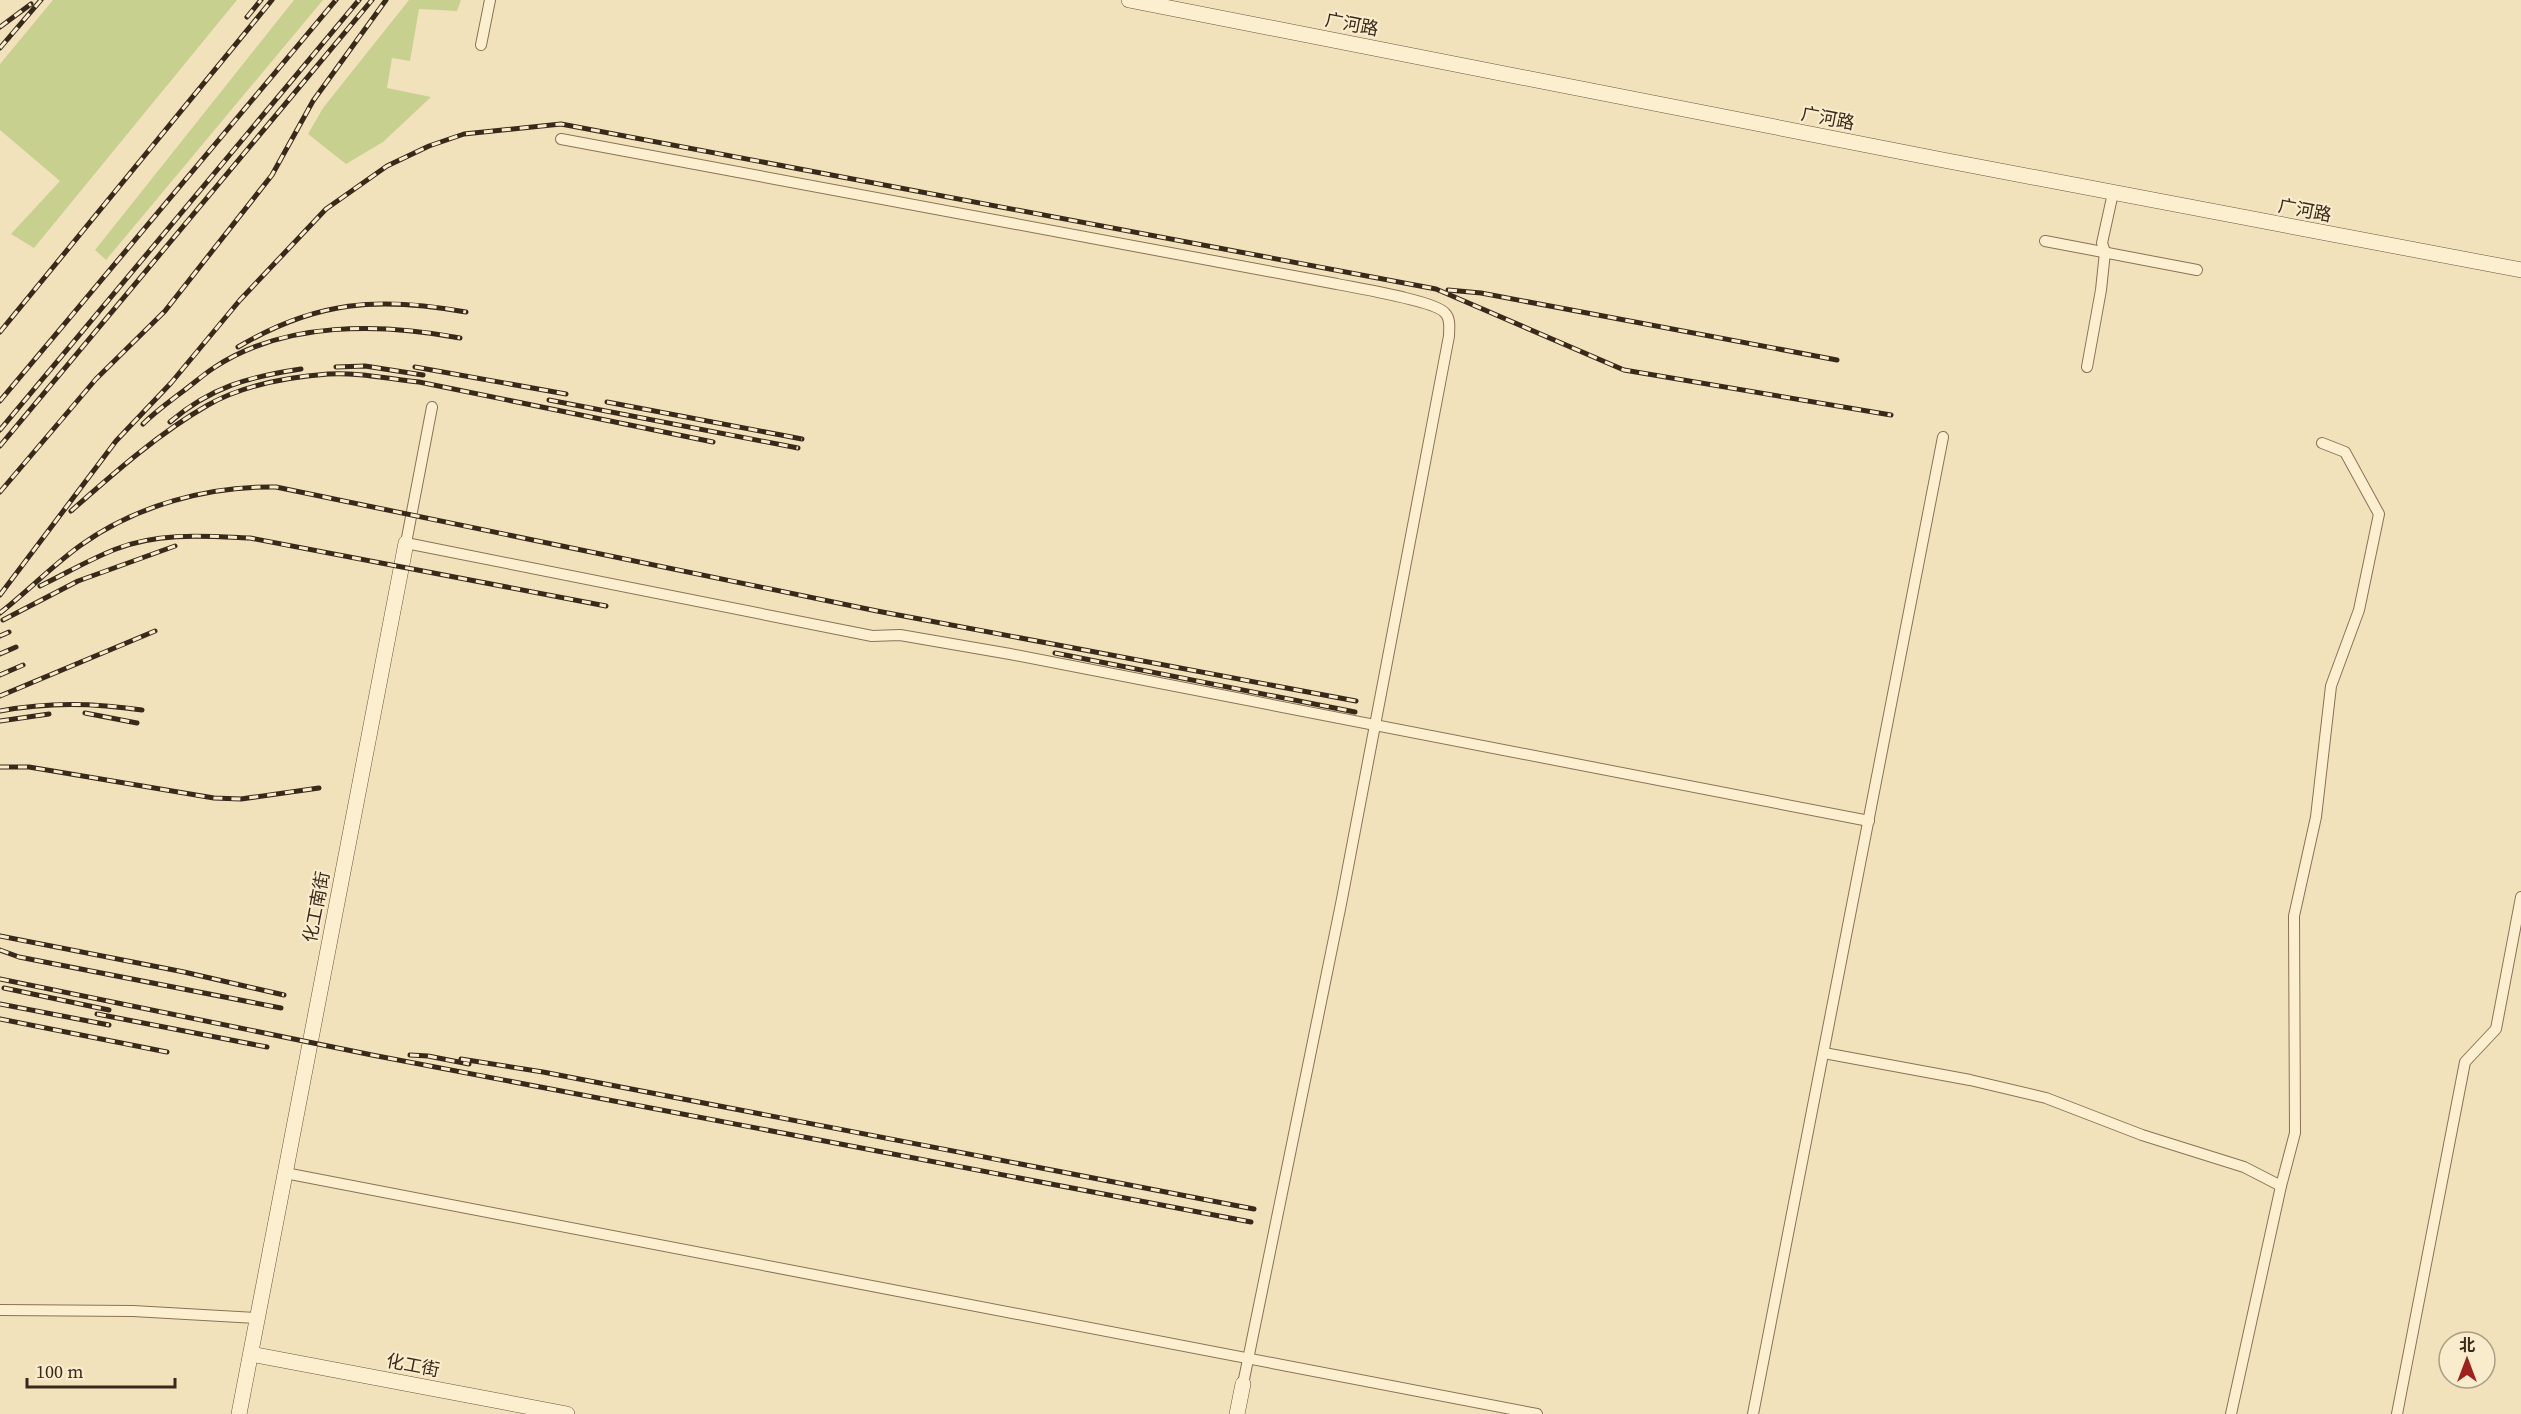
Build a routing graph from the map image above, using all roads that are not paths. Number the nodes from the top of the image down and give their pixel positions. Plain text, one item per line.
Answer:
1 (490, 0) edge
2 (1129, 0) edge
3 (481, 45) dead end
4 (561, 139) dead end
5 (2113, 193) junction
6 (2045, 241) dead end
7 (2105, 252) junction
8 (2197, 270) dead end
9 (2521, 270) edge
10 (2087, 367) dead end
11 (432, 407) dead end
12 (1943, 438) dead end
13 (2322, 443) dead end
14 (406, 543) junction
15 (1376, 727) junction
16 (1869, 821) junction
17 (2521, 897) edge
18 (1824, 1053) junction
19 (285, 1173) junction
20 (2281, 1186) junction
21 (0, 1310) edge
22 (257, 1318) junction
23 (250, 1354) junction
24 (1248, 1357) junction
25 (1243, 1384) joint
26 (238, 1414) edge
27 (567, 1414) edge
28 (1237, 1414) edge
29 (1537, 1414) edge
30 (1753, 1414) edge
31 (2231, 1414) edge
32 (2397, 1414) edge

1 - 3 street
2 - 5 street, 广河路
4 - 15 street
5 - 7 street
5 - 9 street, 广河路
6 - 7 street
7 - 8 street
7 - 10 street
11 - 14 street, 化工南街
12 - 16 street
13 - 20 street
14 - 15 street
14 - 19 street, 化工南街
15 - 16 street
15 - 24 street
16 - 18 street
17 - 32 street
18 - 20 street
18 - 30 street
19 - 22 street, 化工南街
19 - 24 street
20 - 31 street
21 - 22 street
22 - 23 street, 化工南街
23 - 26 street, 化工南街
23 - 27 street, 化工街
24 - 25 street
24 - 29 street
25 - 28 street

